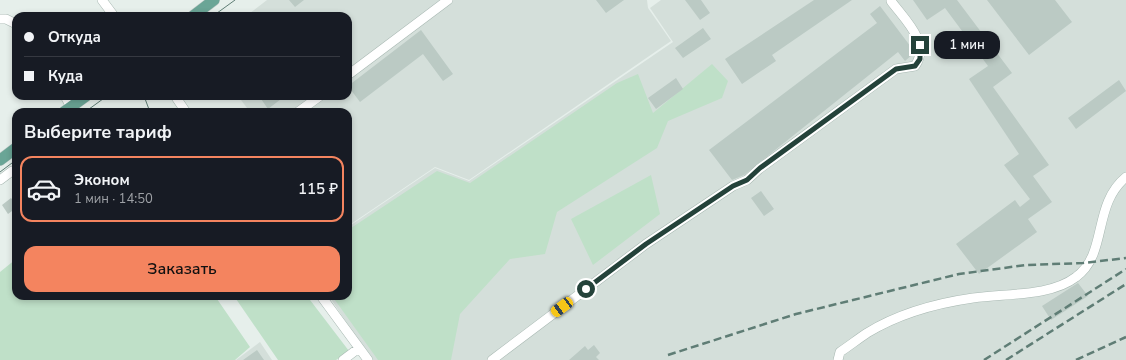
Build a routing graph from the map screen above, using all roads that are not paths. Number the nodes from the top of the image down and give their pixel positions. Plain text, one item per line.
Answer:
1 (102, 0) edge
2 (214, 0) edge
3 (448, 0) edge
4 (891, 1) dead end
5 (111, 12) edge
6 (198, 12) edge
7 (0, 19) edge
8 (12, 22) edge
9 (352, 72) edge
10 (81, 100) edge
11 (314, 100) edge
12 (71, 108) edge
13 (304, 108) edge
14 (12, 151) edge
15 (0, 160) edge
16 (12, 171) dead end
17 (1126, 177) edge
18 (0, 180) edge
19 (324, 300) edge
20 (359, 348) junction
21 (343, 360) edge
22 (368, 360) edge
23 (492, 360) edge
24 (838, 360) edge

1 - 5 street
2 - 6 main road
3 - 9 street
4 - 23 street
7 - 8 street
10 - 12 main road
11 - 13 street
14 - 15 main road
16 - 18 street
17 - 24 street
19 - 20 street
20 - 21 street
20 - 22 street

